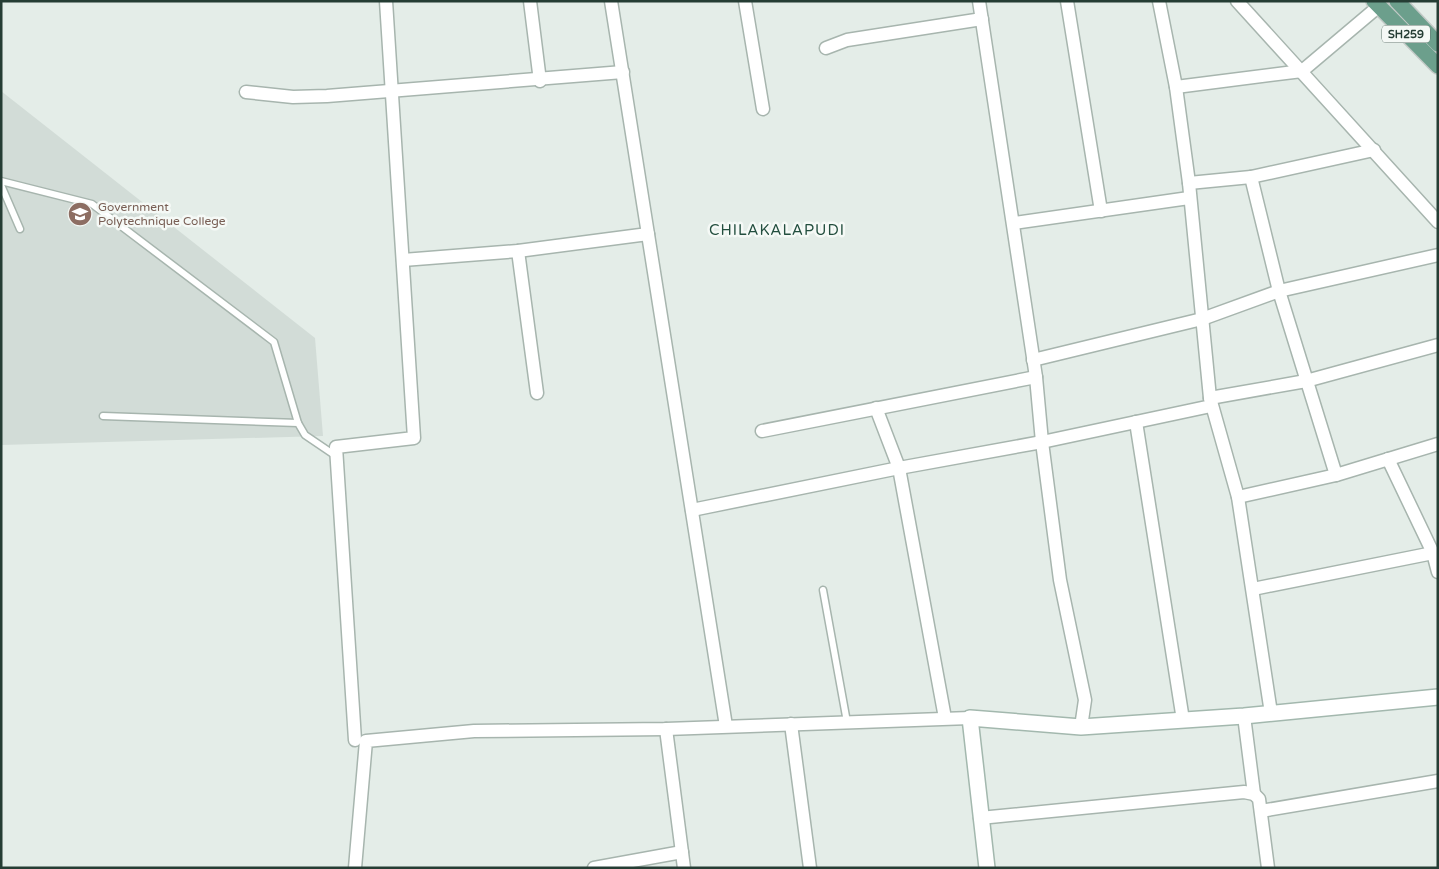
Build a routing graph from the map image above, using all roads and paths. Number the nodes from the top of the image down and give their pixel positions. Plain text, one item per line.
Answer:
1 (386, 1) edge
2 (530, 1) edge
3 (611, 1) edge
4 (745, 1) edge
5 (979, 1) edge
6 (1067, 1) edge
7 (1159, 1) edge
8 (1237, 1) edge
9 (1397, 1) edge
10 (1377, 4) edge
11 (982, 18) junction
12 (1438, 44) edge
13 (826, 48) dead end
14 (1438, 66) edge
15 (1302, 71) junction
16 (623, 72) junction
17 (540, 81) junction
18 (1176, 87) junction
19 (246, 92) dead end
20 (392, 92) junction
21 (763, 110) dead end
22 (1374, 150) junction
23 (1251, 177) junction
24 (1, 181) edge
25 (1188, 183) junction
26 (1, 185) edge
27 (1189, 198) junction
28 (1101, 211) junction
29 (1438, 222) edge
30 (1014, 223) junction
31 (20, 229) dead end
32 (648, 234) junction
33 (518, 251) junction
34 (1438, 255) edge
35 (403, 260) junction
36 (1279, 291) junction
37 (1202, 319) junction
38 (1438, 345) edge
39 (1033, 360) junction
40 (1036, 377) junction
41 (1306, 381) junction
42 (538, 393) dead end
43 (1211, 402) junction
44 (876, 408) junction
45 (103, 416) dead end
46 (1136, 422) junction
47 (298, 423) junction
48 (762, 431) dead end
49 (1042, 442) junction
50 (1438, 444) edge
51 (336, 456) junction
52 (1388, 459) junction
53 (900, 468) junction
54 (1336, 475) junction
55 (1238, 497) junction
56 (692, 510) junction
57 (1433, 554) junction
58 (1438, 572) edge
59 (1253, 589) junction
60 (823, 590) dead end
61 (1438, 697) edge
62 (1271, 713) junction
63 (1244, 716) junction
64 (946, 718) junction
65 (970, 718) junction
66 (1184, 720) junction
67 (847, 722) junction
68 (791, 724) junction
69 (726, 726) junction
70 (1081, 727) junction
71 (666, 729) junction
72 (355, 740) dead end
73 (1438, 781) edge
74 (1254, 794) junction
75 (1261, 811) junction
76 (980, 818) junction
77 (682, 852) junction
78 (356, 868) edge
79 (594, 868) edge
80 (684, 868) edge
81 (810, 868) edge
82 (987, 868) edge
83 (1268, 868) edge

1 - 20 street
2 - 17 street
3 - 16 street
4 - 21 street
5 - 11 street
6 - 28 street
7 - 18 street
8 - 15 street
9 - 12 main road, SH259
10 - 14 main road, SH259
10 - 15 street
11 - 13 street
11 - 30 street
15 - 18 street
15 - 22 street
16 - 17 street
16 - 32 street
17 - 20 street
18 - 25 street
19 - 20 street
20 - 35 street
22 - 23 street
22 - 29 street
23 - 25 street
23 - 36 street
24 - 47 lane
25 - 27 street
26 - 31 lane
27 - 28 street
27 - 37 street
28 - 30 street
30 - 39 street
32 - 33 street
32 - 56 street
33 - 35 street
33 - 42 street
34 - 36 street
35 - 51 street
36 - 37 street
36 - 41 street
37 - 39 street
37 - 43 street
38 - 41 street
39 - 40 street
40 - 44 street
40 - 49 street
41 - 43 street
41 - 54 street
43 - 46 street
43 - 55 street
44 - 48 street
44 - 53 street
45 - 47 lane
46 - 49 street
46 - 66 street
47 - 51 lane
49 - 53 street
49 - 70 street
50 - 52 street
51 - 72 street
52 - 54 street
52 - 57 street
53 - 56 street
53 - 64 street
54 - 55 street
55 - 59 street
56 - 69 street
57 - 58 street
57 - 59 street
59 - 62 street
60 - 67 lane
61 - 62 street
62 - 63 street
63 - 66 street
63 - 74 street
64 - 65 street
64 - 67 street
65 - 70 street
65 - 76 street
66 - 70 street
67 - 68 street
68 - 69 street
68 - 81 street
69 - 71 street
71 - 77 street
71 - 78 street
73 - 75 street
74 - 75 street
74 - 76 street
75 - 83 street
76 - 82 street
77 - 79 street
77 - 80 street

